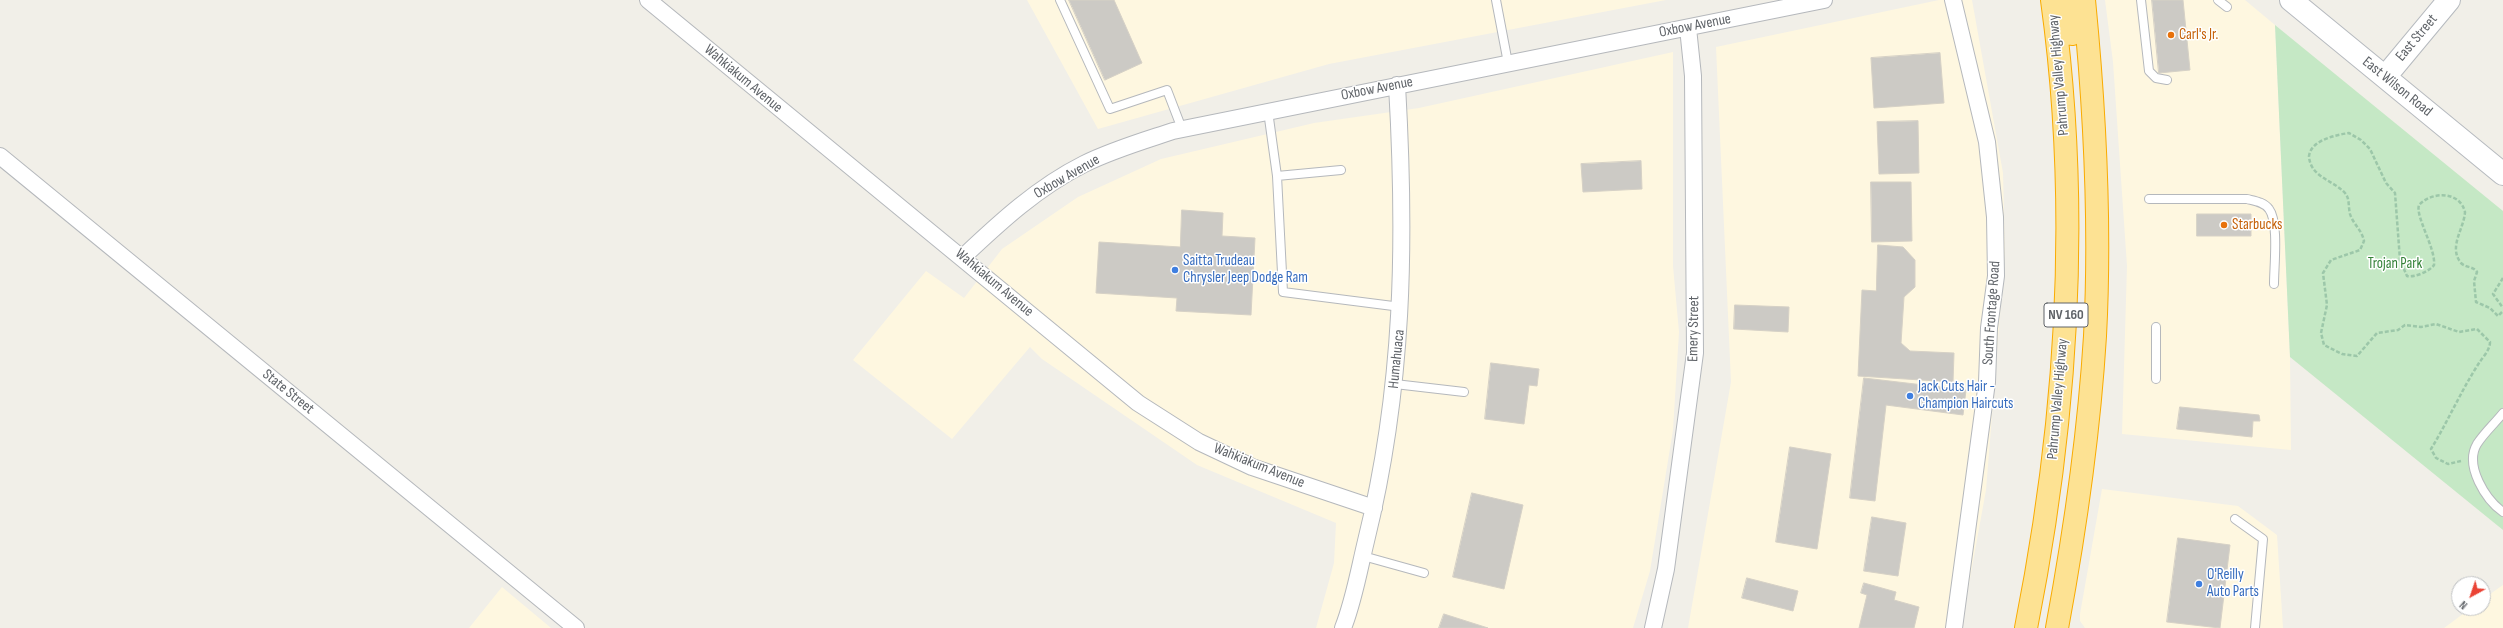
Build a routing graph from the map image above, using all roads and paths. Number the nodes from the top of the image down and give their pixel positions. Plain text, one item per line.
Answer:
1 (648, 0) edge
2 (1060, 0) edge
3 (1496, 0) edge
4 (1824, 0) edge
5 (1953, 0) edge
6 (2052, 0) edge
7 (2068, 0) edge
8 (2084, 0) edge
9 (2141, 0) edge
10 (2218, 0) edge
11 (2291, 0) edge
12 (2449, 0) edge
13 (2228, 7) dead end
14 (1688, 28) junction
15 (1508, 63) junction
16 (2385, 77) junction
17 (2167, 80) dead end
18 (1398, 85) junction
19 (1268, 111) junction
20 (1182, 129) junction
21 (2095, 155) junction
22 (0, 156) edge
23 (1341, 170) dead end
24 (2503, 174) edge
25 (1277, 176) junction
26 (2149, 199) dead end
27 (963, 257) junction
28 (2503, 278) edge
29 (2274, 284) dead end
30 (1401, 307) junction
31 (2503, 310) edge
32 (2156, 327) dead end
33 (2156, 378) dead end
34 (1395, 384) junction
35 (1464, 392) dead end
36 (2503, 413) edge
37 (2476, 446) junction
38 (1374, 508) junction
39 (2503, 512) edge
40 (2236, 519) dead end
41 (1363, 556) junction
42 (1424, 574) dead end
43 (576, 628) edge
44 (1343, 628) edge
45 (1653, 628) edge
46 (1954, 628) edge
47 (2026, 628) edge
48 (2057, 628) edge
49 (2255, 628) edge

1 - 27 street, Wahkiakum Avenue
2 - 20 lane
3 - 15 lane
4 - 14 street, Oxbow Avenue
5 - 46 street, South Frontage Road
6 - 47 highway, Pahrump Valley Highway / NV 160
7 - 21 highway
8 - 21 highway, Pahrump Valley Highway / NV 160
9 - 17 lane
10 - 13 lane
11 - 16 street, East Wilson Road
12 - 16 street, East Street
14 - 15 street, Oxbow Avenue
14 - 45 street, Emery Street
15 - 18 street, Oxbow Avenue
16 - 24 street, East Wilson Road
18 - 19 street, Oxbow Avenue
18 - 30 street, Humahuaca
19 - 20 street, Oxbow Avenue
19 - 25 lane
20 - 27 street, Oxbow Avenue
21 - 48 highway, Pahrump Valley Highway / NV 160
22 - 43 street, State Street
23 - 25 lane
25 - 30 lane
26 - 29 lane
27 - 38 street, Wahkiakum Avenue
28 - 31 path
30 - 34 street, Humahuaca
31 - 37 path
32 - 33 lane
34 - 35 lane
34 - 38 street, Humahuaca
36 - 37 lane
37 - 39 lane
38 - 41 street, Humahuaca
40 - 49 lane
41 - 42 lane
41 - 44 street, Humahuaca

